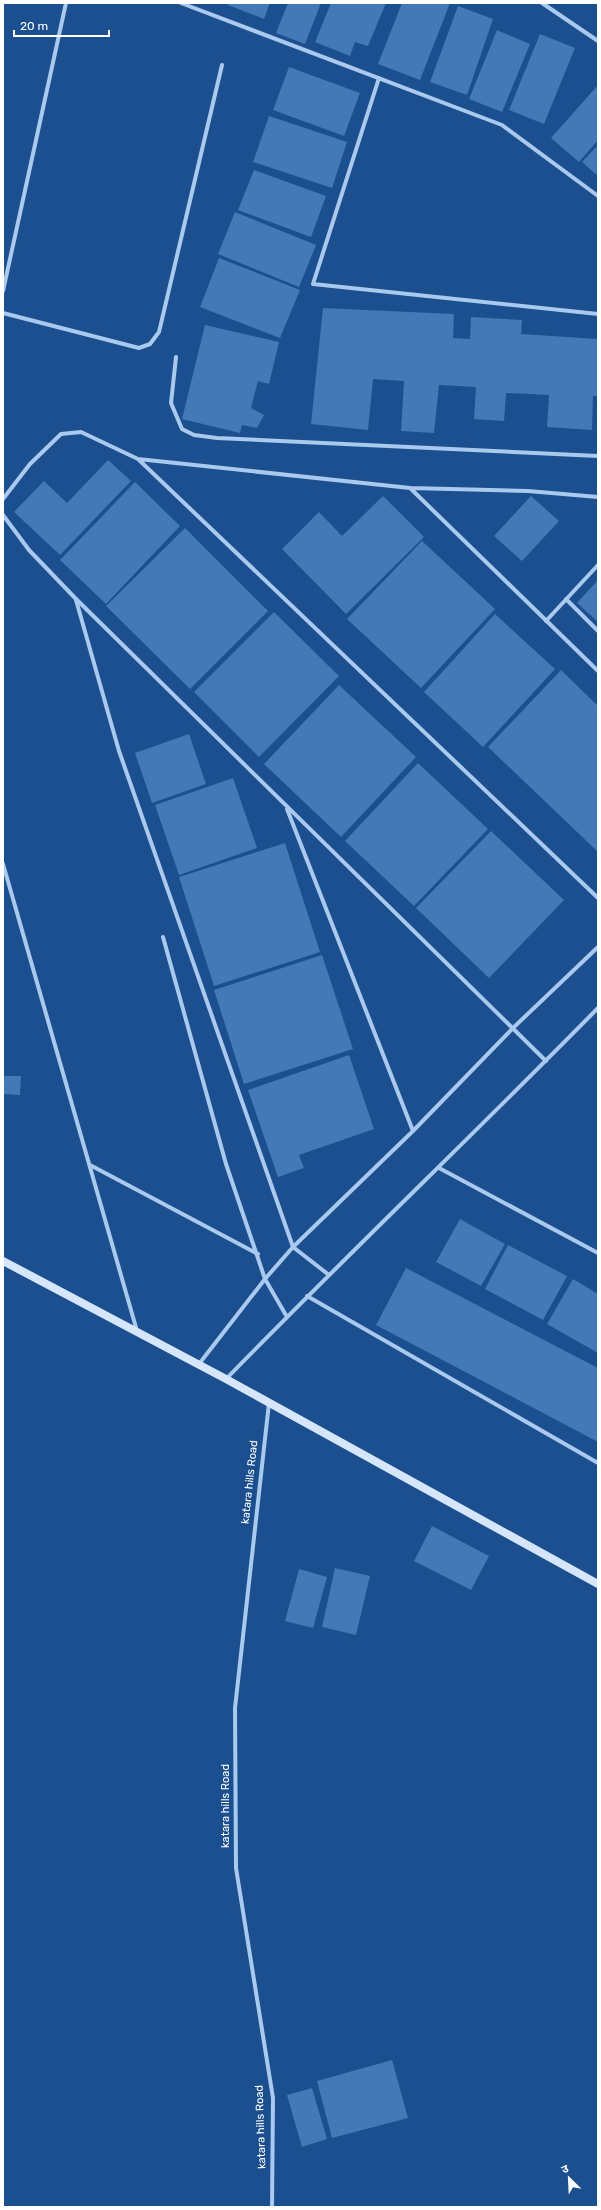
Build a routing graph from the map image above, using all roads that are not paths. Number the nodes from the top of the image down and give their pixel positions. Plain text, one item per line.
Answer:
1 (66, 3) edge
2 (181, 3) edge
3 (542, 3) edge
4 (598, 41) edge
5 (222, 65) dead end
6 (378, 78) junction
7 (598, 196) edge
8 (3, 291) edge
9 (3, 313) edge
10 (598, 314) edge
11 (176, 358) dead end
12 (598, 456) edge
13 (138, 459) junction
14 (410, 488) junction
15 (598, 497) edge
16 (3, 499) edge
17 (3, 515) edge
18 (598, 565) edge
19 (566, 599) junction
20 (76, 600) junction
21 (546, 620) junction
22 (598, 631) edge
23 (598, 671) edge
24 (286, 806) junction
25 (3, 864) edge
26 (598, 898) edge
27 (163, 938) dead end
28 (598, 947) edge
29 (598, 1008) edge
30 (513, 1028) junction
31 (546, 1061) junction
32 (413, 1131) junction
33 (90, 1165) junction
34 (439, 1168) junction
35 (293, 1247) junction
36 (598, 1253) edge
37 (258, 1254) junction
38 (3, 1261) edge
39 (329, 1275) junction
40 (265, 1279) junction
41 (307, 1296) junction
42 (287, 1317) junction
43 (137, 1332) junction
44 (199, 1365) junction
45 (226, 1379) junction
46 (269, 1403) junction
47 (598, 1463) edge
48 (598, 1584) edge
49 (272, 2207) edge

1 - 8 street
2 - 6 street
3 - 4 street
5 - 9 street
6 - 7 street
6 - 10 street
11 - 12 street
13 - 14 street
13 - 16 street
13 - 26 street
14 - 15 street
14 - 21 street
17 - 20 street
18 - 19 street
19 - 21 street
19 - 22 street
20 - 24 street
20 - 35 street
21 - 23 street
24 - 30 street
24 - 32 street
25 - 33 street
27 - 37 street
28 - 30 street
29 - 31 street
30 - 31 street
30 - 32 street
31 - 34 street
32 - 35 street
33 - 37 street
33 - 43 street
34 - 36 street
34 - 39 street
35 - 39 street
35 - 40 street
37 - 40 street
38 - 43 main road
39 - 41 street
40 - 42 street
40 - 44 street
41 - 42 street
41 - 47 street
42 - 45 street
43 - 44 main road
44 - 45 main road
45 - 46 main road
46 - 48 main road
46 - 49 street, katara hills Road

